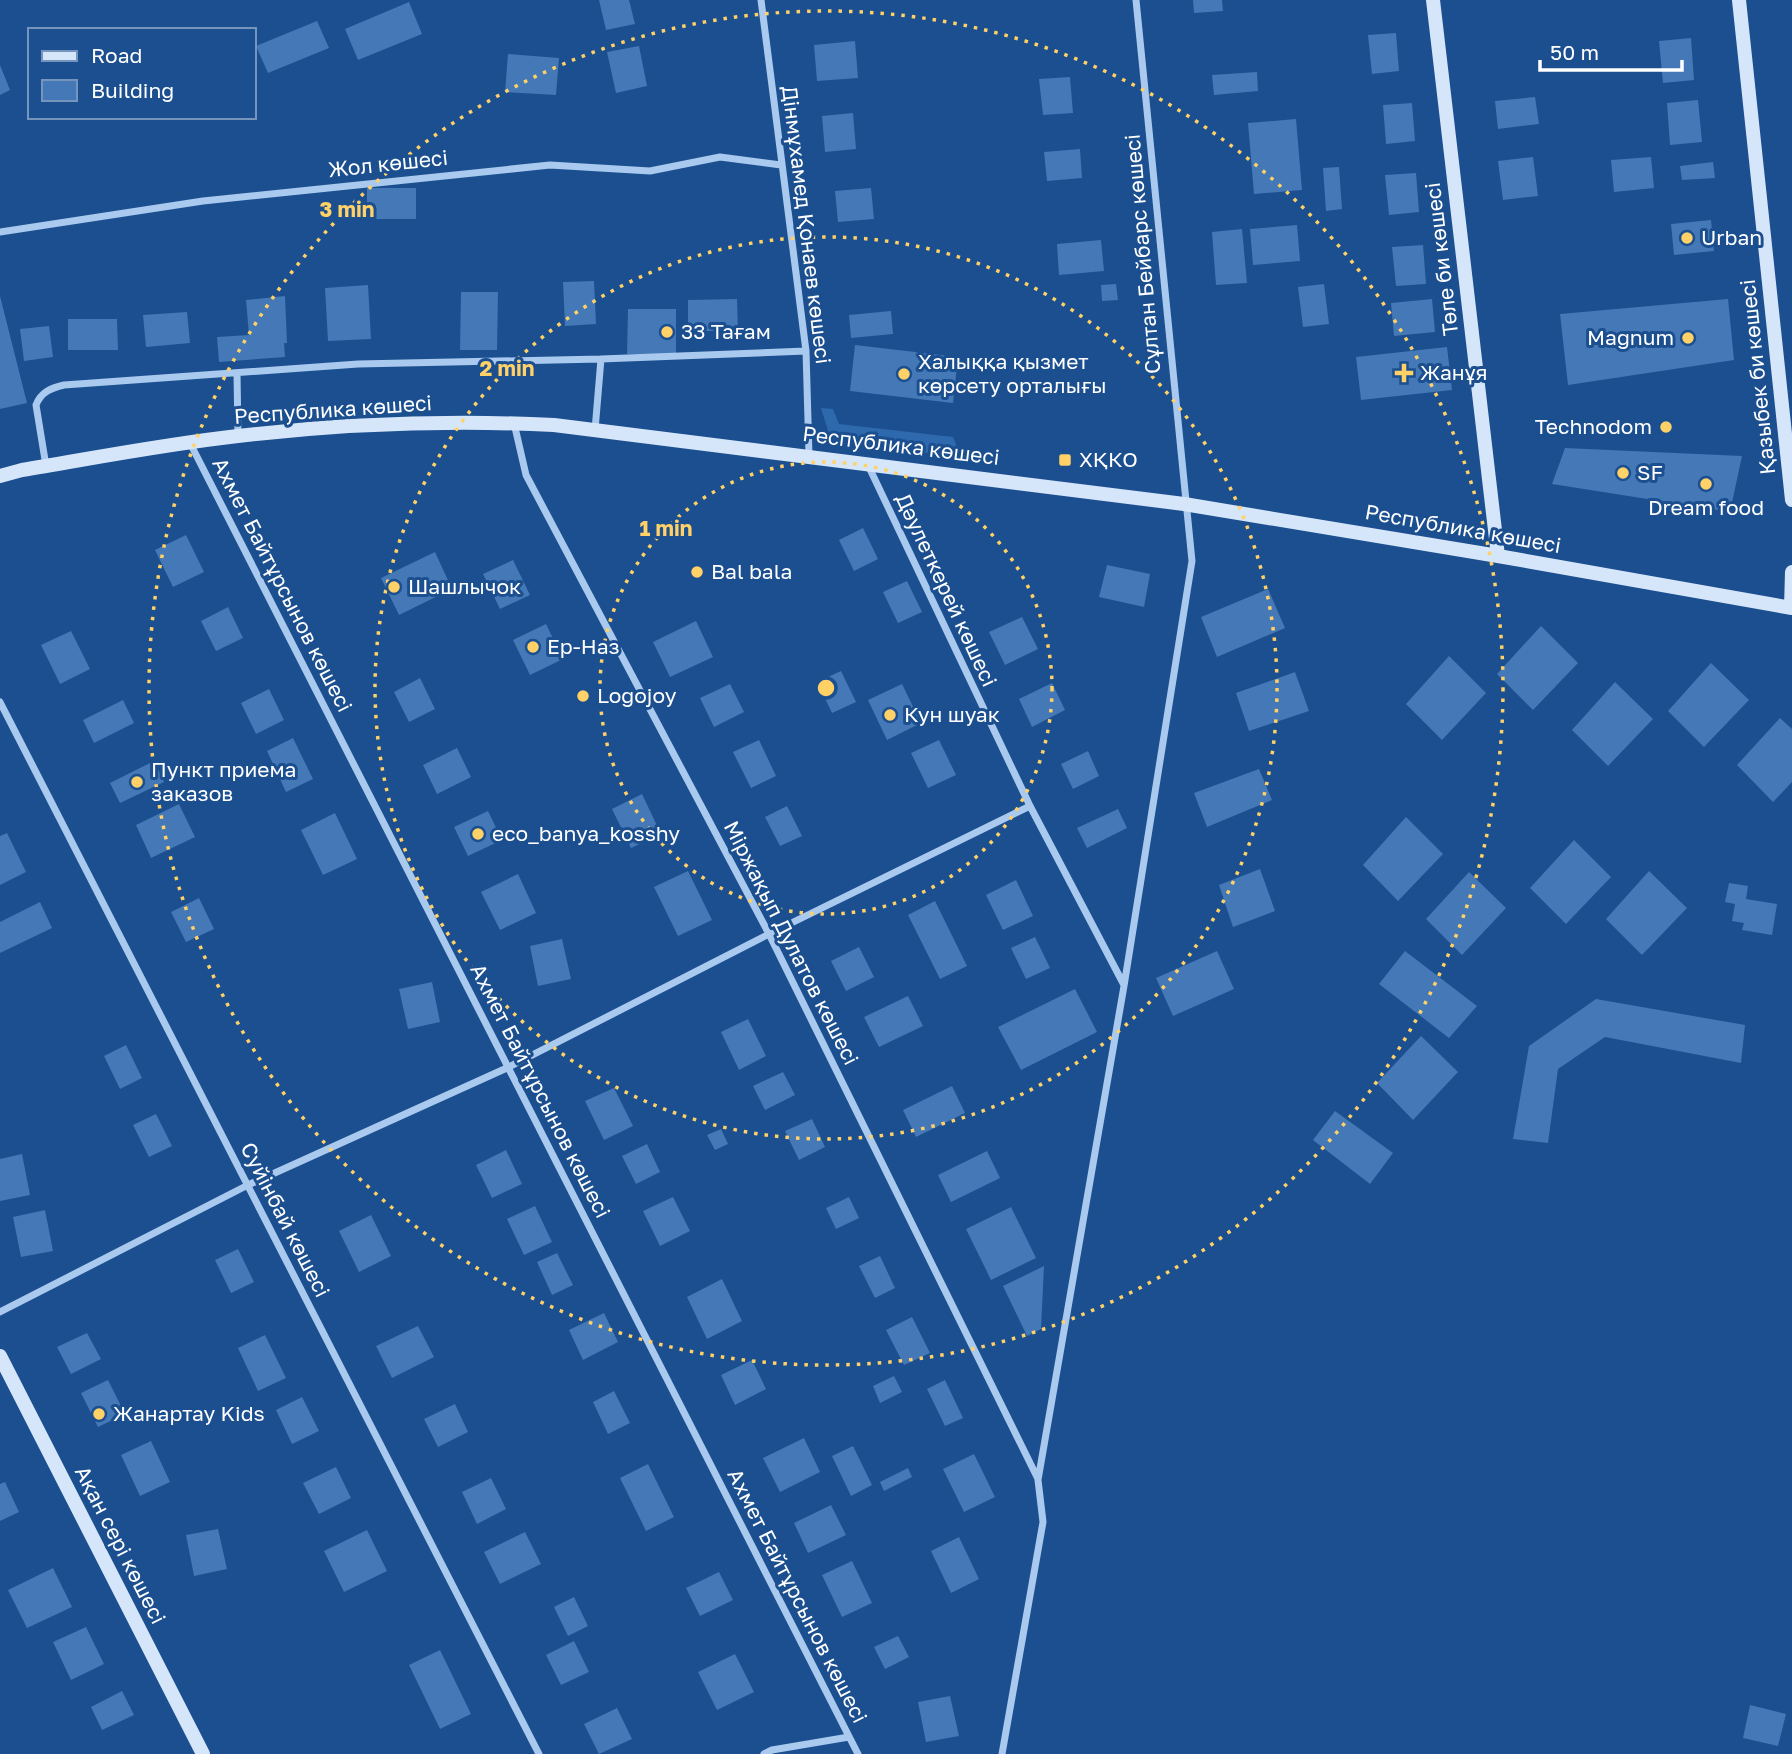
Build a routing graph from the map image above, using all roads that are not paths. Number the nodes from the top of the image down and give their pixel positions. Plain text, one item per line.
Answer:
1 (761, 0) edge
2 (1136, 0) edge
3 (1433, 0) edge
4 (1739, 0) edge
5 (781, 165) junction
6 (0, 232) edge
7 (806, 351) junction
8 (600, 359) junction
9 (237, 373) junction
10 (514, 423) junction
11 (595, 430) junction
12 (238, 436) junction
13 (190, 443) junction
14 (809, 455) junction
15 (867, 464) junction
16 (46, 466) junction
17 (0, 476) edge
18 (1792, 499) edge
19 (1184, 504) junction
20 (1498, 556) junction
21 (1792, 572) edge
22 (1791, 608) edge
23 (0, 702) edge
24 (1030, 806) junction
25 (769, 934) junction
26 (1124, 986) junction
27 (509, 1067) junction
28 (248, 1185) junction
29 (0, 1312) edge
30 (0, 1356) edge
31 (1038, 1480) junction
32 (849, 1737) junction
33 (203, 1754) edge
34 (539, 1754) edge
35 (764, 1754) edge
36 (858, 1754) edge
37 (1002, 1754) edge

1 - 5 street, Дінмұхамед Қонаев көшесі
2 - 19 street, Сұлтан Бейбарс көшесі
3 - 20 main road, Төле би көшесі
4 - 18 main road, Қазыбек би көшесі
5 - 6 street, Жол көшесі
5 - 7 street, Дінмұхамед Қонаев көшесі
7 - 8 street
7 - 14 street, Дінмұхамед Қонаев көшесі
8 - 9 street
8 - 11 street
9 - 12 street
9 - 16 street
10 - 11 main road, Республика көшесі
10 - 12 main road, Республика көшесі
10 - 25 street, Міржақып Дулатов көшесі
11 - 14 main road, Республика көшесі
12 - 13 main road, Республика көшесі
13 - 16 main road, Республика көшесі
13 - 27 street, Ахмет Байтұрсынов көшесі
14 - 15 main road, Республика көшесі
15 - 19 main road, Республика көшесі
15 - 24 street, Дәулеткерей көшесі
16 - 17 main road, Республика көшесі
19 - 20 main road, Республика көшесі
19 - 26 street, Сұлтан Бейбарс көшесі
20 - 22 main road, Республика көшесі
21 - 22 main road
23 - 28 street, Суйінбай көшесі
24 - 25 street
24 - 26 street, Дәулеткерей көшесі
25 - 27 street
25 - 31 street, Міржақып Дулатов көшесі
26 - 31 street, Сұлтан Бейбарс көшесі
27 - 28 street
27 - 32 street, Ахмет Байтұрсынов көшесі
28 - 29 street
28 - 34 street, Суйінбай көшесі
30 - 33 main road, Ақан сері көшесі
31 - 37 street
32 - 35 street
32 - 36 street, Ахмет Байтұрсынов көшесі

